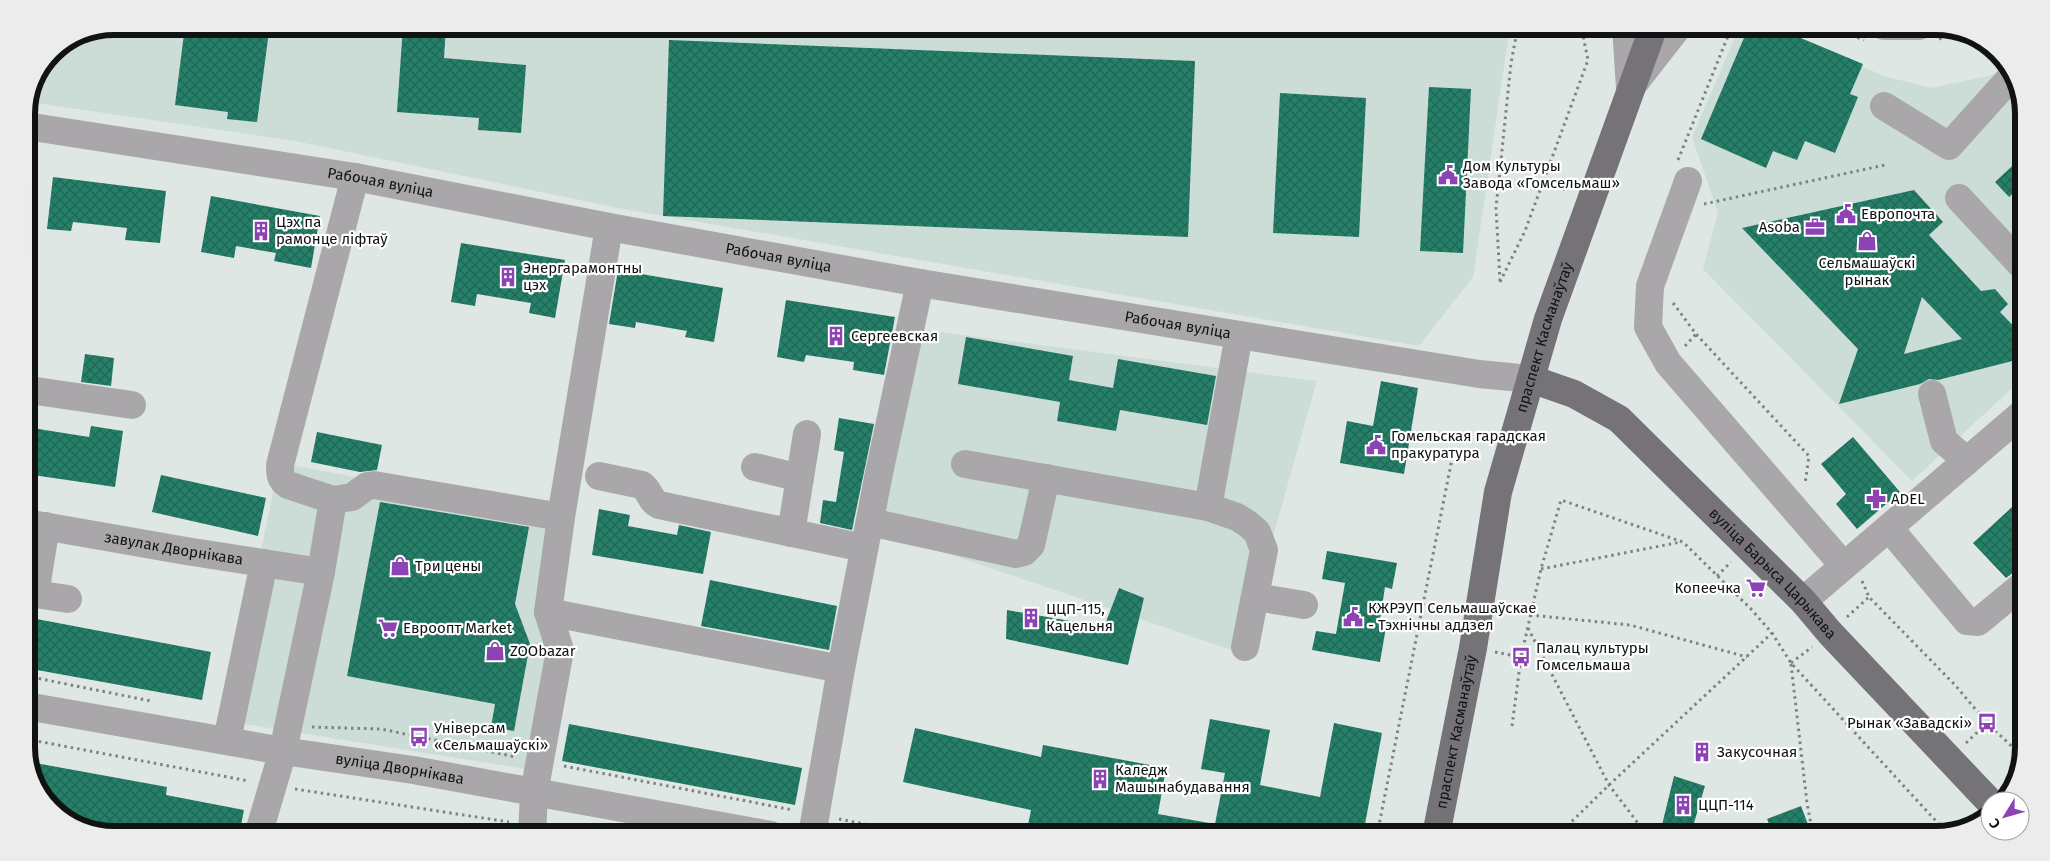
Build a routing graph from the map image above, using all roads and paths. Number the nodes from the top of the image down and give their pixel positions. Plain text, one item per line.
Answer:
1 (1516, 35) edge
2 (1584, 35) edge
3 (1627, 35) edge
4 (1651, 35) edge
5 (1672, 35) edge
6 (1728, 35) edge
7 (2008, 81) edge
8 (1630, 88) junction
9 (1884, 106) dead end
10 (35, 127) edge
11 (1885, 165) dead end
12 (355, 177) junction
13 (1693, 193) junction
14 (1959, 198) dead end
15 (609, 227) junction
16 (2015, 258) edge
17 (920, 283) junction
18 (1673, 302) dead end
19 (1239, 335) junction
20 (1531, 379) junction
21 (35, 391) edge
22 (1932, 394) dead end
23 (132, 405) dead end
24 (2015, 420) edge
25 (807, 434) dead end
26 (1453, 454) dead end
27 (1967, 461) junction
28 (966, 464) dead end
29 (755, 467) dead end
30 (599, 476) dead end
31 (800, 478) junction
32 (1046, 478) junction
33 (1805, 488) dead end
34 (333, 500) junction
35 (1208, 507) junction
36 (561, 517) junction
37 (870, 522) junction
38 (36, 524) edge
39 (1889, 528) junction
40 (791, 533) junction
41 (35, 538) edge
42 (1682, 542) junction
43 (864, 548) junction
44 (1851, 560) junction
45 (264, 563) junction
46 (1541, 569) junction
47 (321, 572) junction
48 (2015, 591) edge
49 (35, 594) edge
50 (1256, 597) junction
51 (68, 600) dead end
52 (1803, 601) junction
53 (1304, 605) dead end
54 (548, 612) junction
55 (1530, 615) junction
56 (1528, 628) junction
57 (1772, 634) junction
58 (1245, 646) dead end
59 (1747, 657) junction
60 (1791, 663) junction
61 (840, 669) junction
62 (35, 678) edge
63 (154, 702) dead end
64 (35, 708) edge
65 (1987, 722) junction
66 (1512, 726) dead end
67 (286, 738) junction
68 (227, 740) junction
69 (35, 741) edge
70 (2015, 749) edge
71 (1950, 758) junction
72 (541, 762) junction
73 (1609, 785) junction
74 (272, 786) junction
75 (1980, 791) edge
76 (534, 793) junction
77 (814, 824) edge
78 (1940, 825) edge
79 (261, 826) edge
80 (508, 826) edge
81 (532, 826) edge
82 (721, 826) edge
83 (834, 826) edge
84 (1379, 826) edge
85 (1438, 826) edge
86 (1567, 826) edge
87 (1640, 826) edge
88 (1811, 826) edge

1 - 2 path
3 - 8 street
4 - 8 main road, праспект Касманаўтаў
5 - 8 street
6 - 13 path
7 - 9 street
8 - 20 main road, праспект Касманаўтаў
10 - 12 street, Рабочая вуліца
11 - 13 path
12 - 15 street, Рабочая вуліца
12 - 34 street
13 - 44 street
14 - 16 street
15 - 17 street, Рабочая вуліца
15 - 36 street
17 - 19 street, Рабочая вуліца
17 - 37 street
18 - 33 path
19 - 20 street, Рабочая вуліца
19 - 35 street
20 - 52 main road, вуліца Барыса Царыкава
20 - 85 main road, праспект Касманаўтаў
21 - 23 street
22 - 27 street
24 - 27 street
25 - 31 street
26 - 84 path
27 - 39 street
28 - 32 street
29 - 31 street
30 - 40 street
31 - 40 street
32 - 35 street
32 - 37 street
34 - 36 street
34 - 47 street
35 - 50 street
36 - 54 street
37 - 43 street
38 - 41 street
38 - 45 street, завулак Дворнікава
39 - 44 street
39 - 48 street
40 - 43 street
42 - 46 path
42 - 46 path
42 - 57 path
43 - 61 street
44 - 52 street
44 - 65 path
45 - 47 street, завулак Дворнікава
45 - 68 street
46 - 55 path
47 - 67 street
49 - 51 street
50 - 53 street
50 - 58 street
52 - 71 main road, вуліца Барыса Царыкава
54 - 61 street
54 - 72 street
55 - 56 path
55 - 59 path
56 - 66 path
56 - 73 path
57 - 59 path
57 - 60 path
59 - 73 path
60 - 78 path
60 - 88 path
61 - 77 street
62 - 63 path
64 - 68 street, вуліца Дворнікава
65 - 70 path
65 - 71 path
67 - 68 street, вуліца Дворнікава
67 - 72 path
67 - 74 street
67 - 76 street, вуліца Дворнікава
69 - 74 path
71 - 75 main road, вуліца Барыса Царыкава
72 - 76 street
72 - 77 path
73 - 86 path
73 - 87 path
74 - 79 street
74 - 80 path
76 - 81 street
76 - 82 street, вуліца Дворнікава
77 - 83 path

